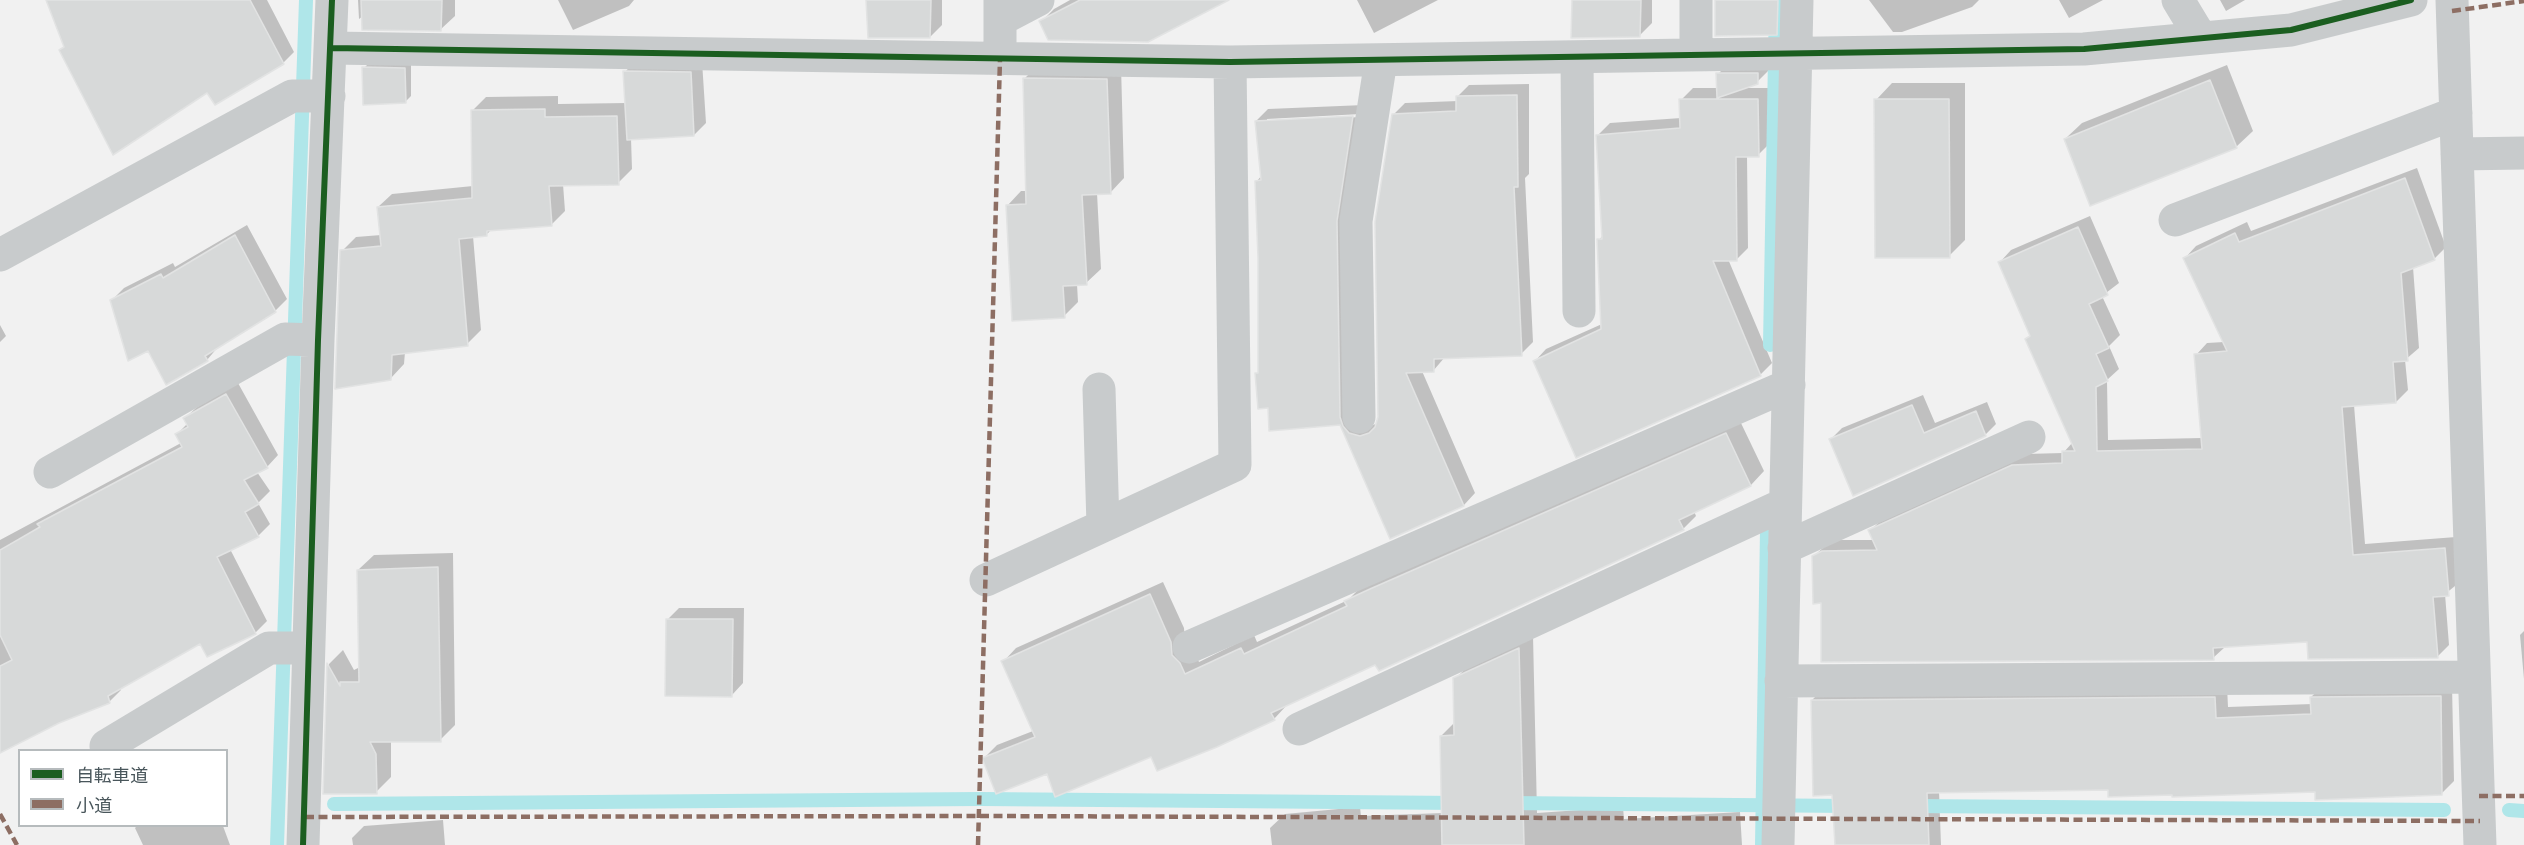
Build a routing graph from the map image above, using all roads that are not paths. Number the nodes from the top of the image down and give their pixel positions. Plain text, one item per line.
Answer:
1 (332, 0) edge
2 (1038, 0) edge
3 (1696, 0) edge
4 (1797, 0) edge
5 (2178, 0) edge
6 (2411, 0) edge
7 (2452, 0) edge
8 (1000, 10) edge
9 (2201, 38) junction
10 (331, 48) junction
11 (1696, 54) junction
12 (1797, 54) junction
13 (1577, 57) junction
14 (1000, 59) junction
15 (1382, 60) junction
16 (1230, 62) junction
17 (312, 96) junction
18 (2456, 113) junction
19 (2524, 153) edge
20 (2457, 154) junction
21 (2175, 219) dead end
22 (0, 255) edge
23 (1579, 311) dead end
24 (302, 339) junction
25 (1789, 385) junction
26 (1099, 389) dead end
27 (1359, 417) dead end
28 (2029, 437) dead end
29 (50, 472) dead end
30 (1785, 504) junction
31 (1102, 526) junction
32 (1784, 548) junction
33 (986, 580) dead end
34 (1190, 647) dead end
35 (289, 648) junction
36 (2475, 678) junction
37 (1781, 681) junction
38 (1299, 729) dead end
39 (106, 746) dead end
40 (1778, 818) edge
41 (303, 845) edge
42 (2480, 845) edge

1 - 10 street
2 - 8 street
3 - 11 street
4 - 12 street
5 - 9 street
6 - 9 street
7 - 18 street
8 - 14 street
9 - 12 street
10 - 14 street
10 - 17 street
11 - 12 street
11 - 13 street
12 - 25 street
13 - 15 street
13 - 23 street
14 - 16 street
15 - 16 street
15 - 27 street
16 - 31 street
17 - 22 street
17 - 24 street
18 - 20 street
18 - 21 street
19 - 20 street
20 - 36 street
24 - 29 street
24 - 35 street
25 - 30 street
25 - 34 street
26 - 31 street
28 - 32 street
30 - 32 street
30 - 38 street
31 - 33 street
32 - 37 street
35 - 39 street
35 - 41 street
36 - 37 street
36 - 42 street
37 - 40 street

